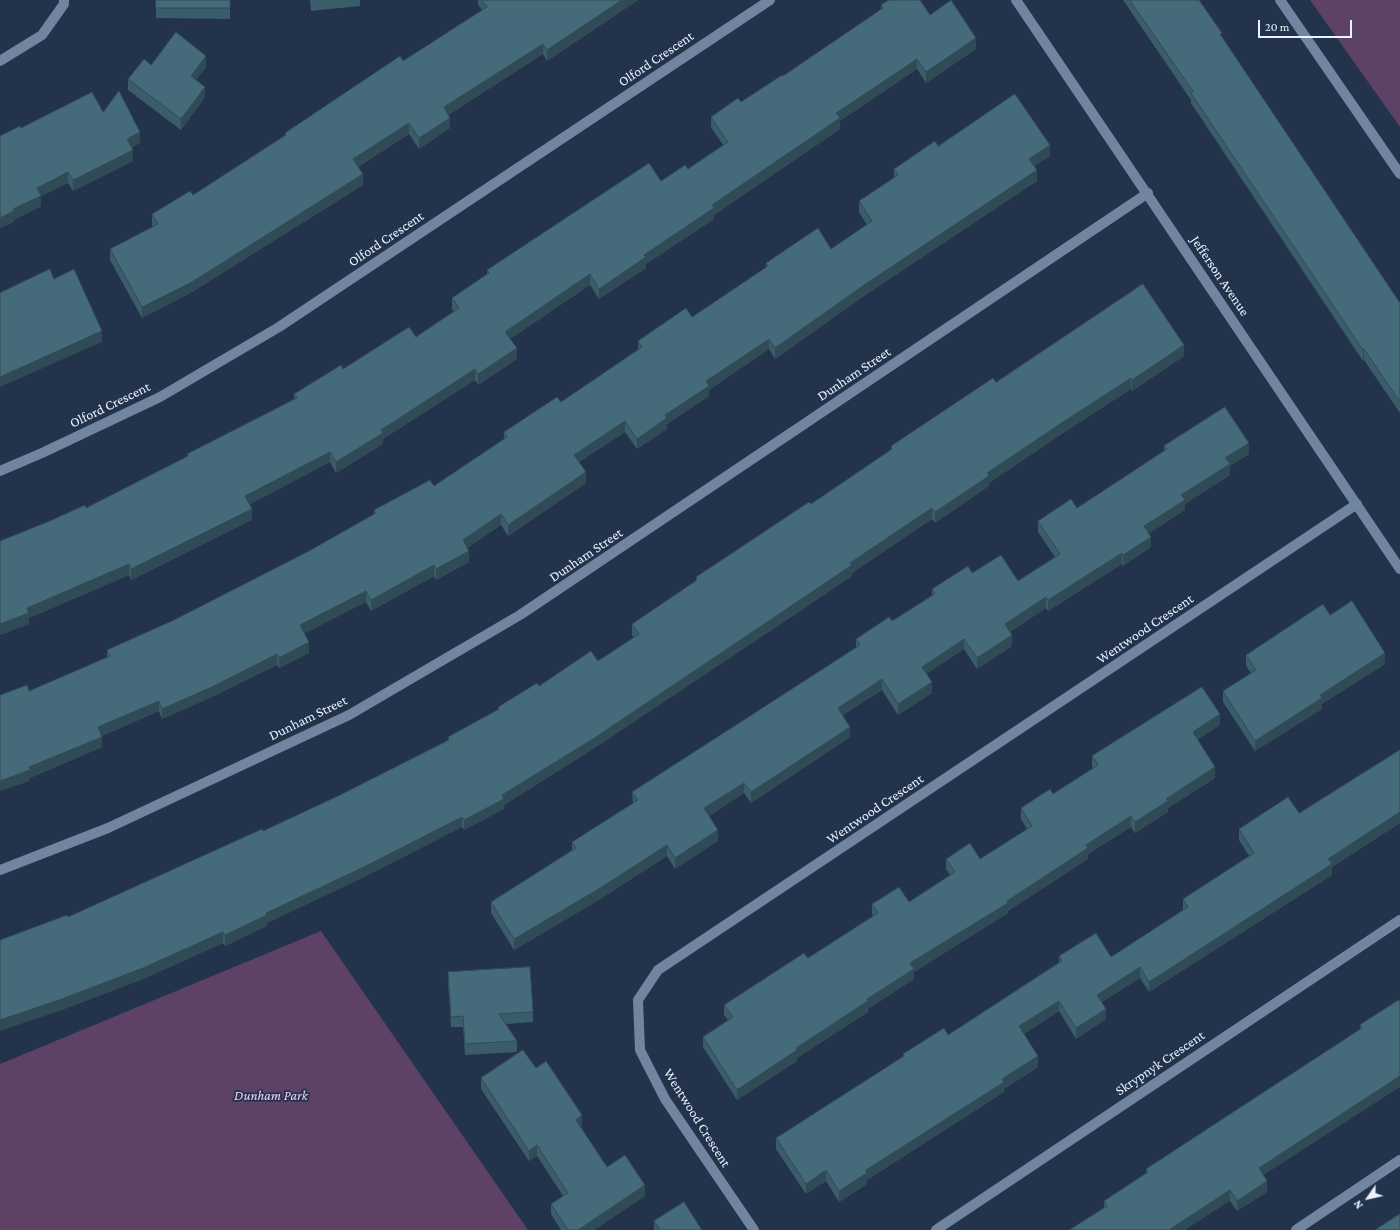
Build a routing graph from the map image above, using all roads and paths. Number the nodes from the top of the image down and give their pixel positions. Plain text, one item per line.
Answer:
1 (64, 0) edge
2 (769, 0) edge
3 (1016, 0) edge
4 (1280, 0) edge
5 (0, 62) edge
6 (1400, 174) edge
7 (1148, 193) junction
8 (0, 471) edge
9 (1356, 504) junction
10 (1400, 569) edge
11 (0, 870) edge
12 (1400, 920) edge
13 (1400, 1160) edge
14 (754, 1230) edge
15 (936, 1230) edge
16 (1296, 1230) edge

1 - 5 street
2 - 8 street, Olford Crescent
3 - 7 street, Jefferson Avenue
4 - 6 street
7 - 9 street, Jefferson Avenue
7 - 11 street, Dunham Street
9 - 10 street, Jefferson Avenue
9 - 14 street, Wentwood Crescent
12 - 15 street, Skrypnyk Crescent
13 - 16 street

